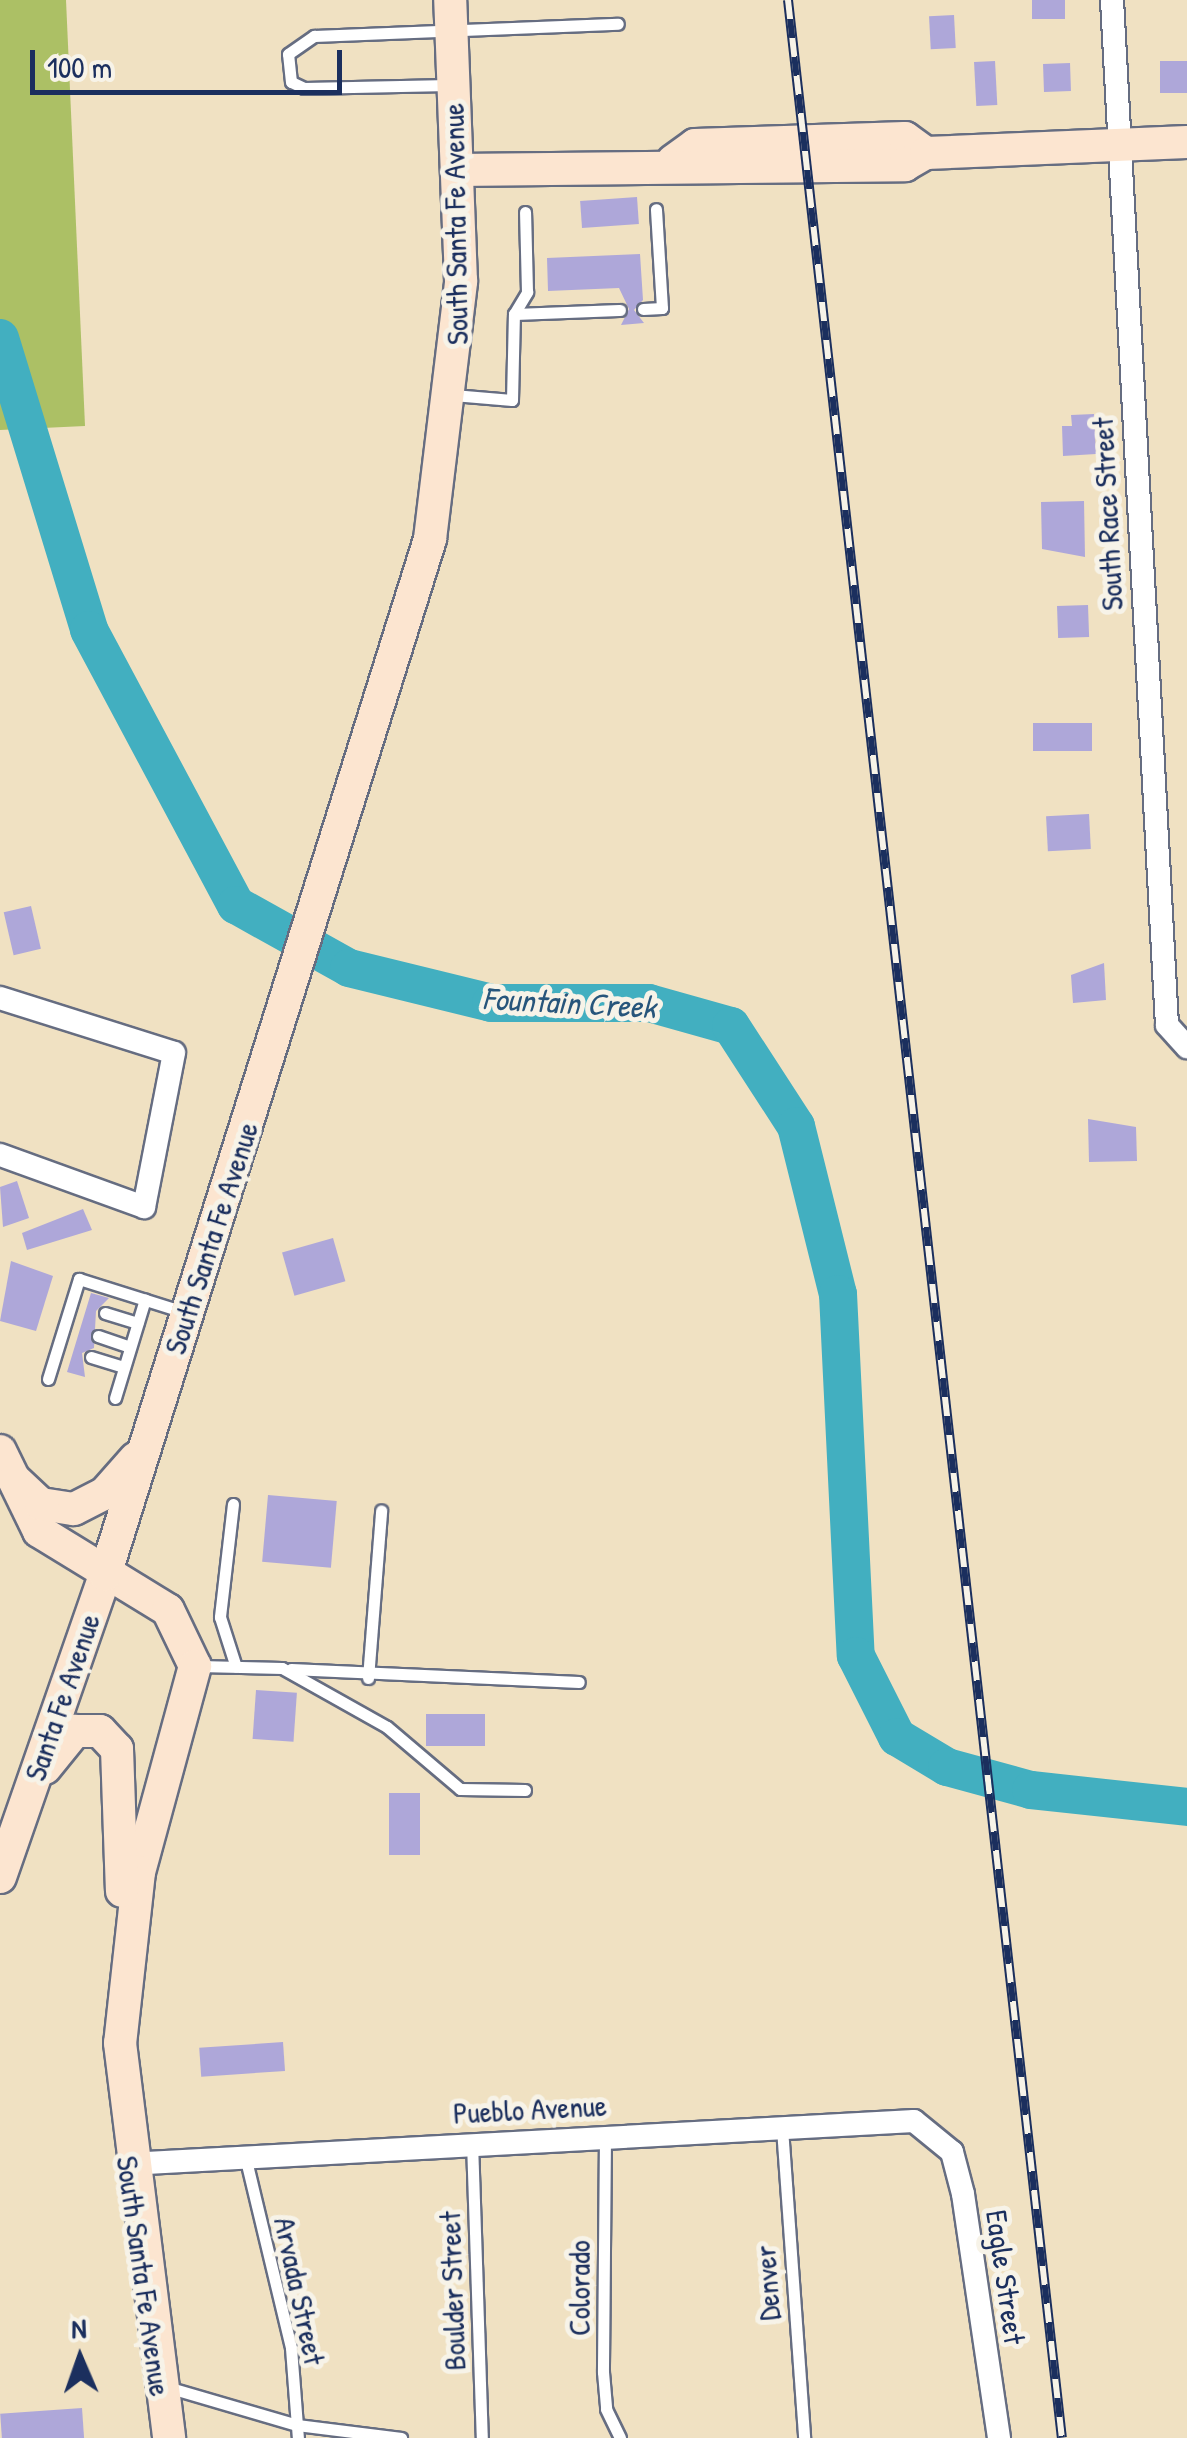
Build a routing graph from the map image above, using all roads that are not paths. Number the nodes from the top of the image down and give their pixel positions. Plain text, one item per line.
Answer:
1 (1112, 0) edge
2 (451, 16) edge
3 (618, 24) dead end
4 (453, 85) junction
5 (1187, 142) edge
6 (1119, 144) junction
7 (457, 170) junction
8 (656, 209) dead end
9 (525, 212) dead end
10 (643, 308) dead end
11 (620, 310) dead end
12 (514, 314) junction
13 (453, 394) junction
14 (0, 998) edge
15 (1187, 1048) edge
16 (0, 1156) edge
17 (145, 1300) junction
18 (72, 1304) junction
19 (86, 1308) dead end
20 (105, 1312) dead end
21 (184, 1312) junction
22 (138, 1323) junction
23 (65, 1326) junction
24 (80, 1330) dead end
25 (98, 1336) dead end
26 (58, 1346) junction
27 (130, 1347) junction
28 (74, 1351) dead end
29 (92, 1357) dead end
30 (124, 1368) junction
31 (48, 1379) dead end
32 (115, 1398) dead end
33 (144, 1448) junction
34 (1, 1459) edge
35 (232, 1504) dead end
36 (381, 1511) dead end
37 (105, 1574) junction
38 (195, 1666) junction
39 (236, 1667) junction
40 (282, 1668) junction
41 (368, 1678) junction
42 (579, 1682) dead end
43 (525, 1790) dead end
44 (30, 1793) junction
45 (0, 1878) edge
46 (124, 1976) junction
47 (781, 2124) junction
48 (605, 2134) junction
49 (932, 2136) joint
50 (472, 2142) junction
51 (244, 2156) junction
52 (128, 2164) junction
53 (158, 2384) junction
54 (298, 2432) edge
55 (169, 2438) edge
56 (401, 2438) edge
57 (482, 2438) edge
58 (620, 2438) edge
59 (804, 2438) edge
60 (999, 2438) edge

1 - 6 street, South Race Street
2 - 3 lane
2 - 4 main road, South Santa Fe Avenue
2 - 4 lane
4 - 7 main road, South Santa Fe Avenue
5 - 6 main road
6 - 7 main road
6 - 15 street, South Race Street
7 - 13 main road, South Santa Fe Avenue
8 - 10 lane
9 - 12 lane
11 - 12 lane
12 - 13 lane
13 - 21 main road, South Santa Fe Avenue
14 - 16 street
17 - 18 lane
17 - 21 lane
17 - 22 lane
18 - 19 lane
18 - 23 lane
20 - 22 lane
21 - 33 main road, South Santa Fe Avenue
22 - 27 lane
23 - 24 lane
23 - 26 lane
25 - 27 lane
26 - 28 lane
26 - 31 lane
27 - 30 lane
29 - 30 lane
30 - 32 lane
33 - 34 main road
33 - 37 main road, South Santa Fe Avenue
34 - 37 main road
35 - 39 lane
36 - 41 lane
37 - 38 main road
37 - 44 main road, Santa Fe Avenue
38 - 39 lane
38 - 46 main road, South Santa Fe Avenue
39 - 40 lane
40 - 41 lane
40 - 43 lane
41 - 42 lane
44 - 45 main road, Santa Fe Avenue
44 - 46 main road
46 - 52 main road, South Santa Fe Avenue
47 - 48 street, Pueblo Avenue
47 - 49 street, Pueblo Avenue
47 - 59 lane, Denver
48 - 50 street, Pueblo Avenue
48 - 58 lane, Colorado
49 - 60 street, Eagle Street
50 - 51 street, Pueblo Avenue
50 - 57 lane, Boulder Street
51 - 52 street, Pueblo Avenue
51 - 54 lane, Arvada Street
52 - 53 main road, South Santa Fe Avenue
53 - 54 lane
53 - 55 main road, South Santa Fe Avenue
54 - 56 lane

